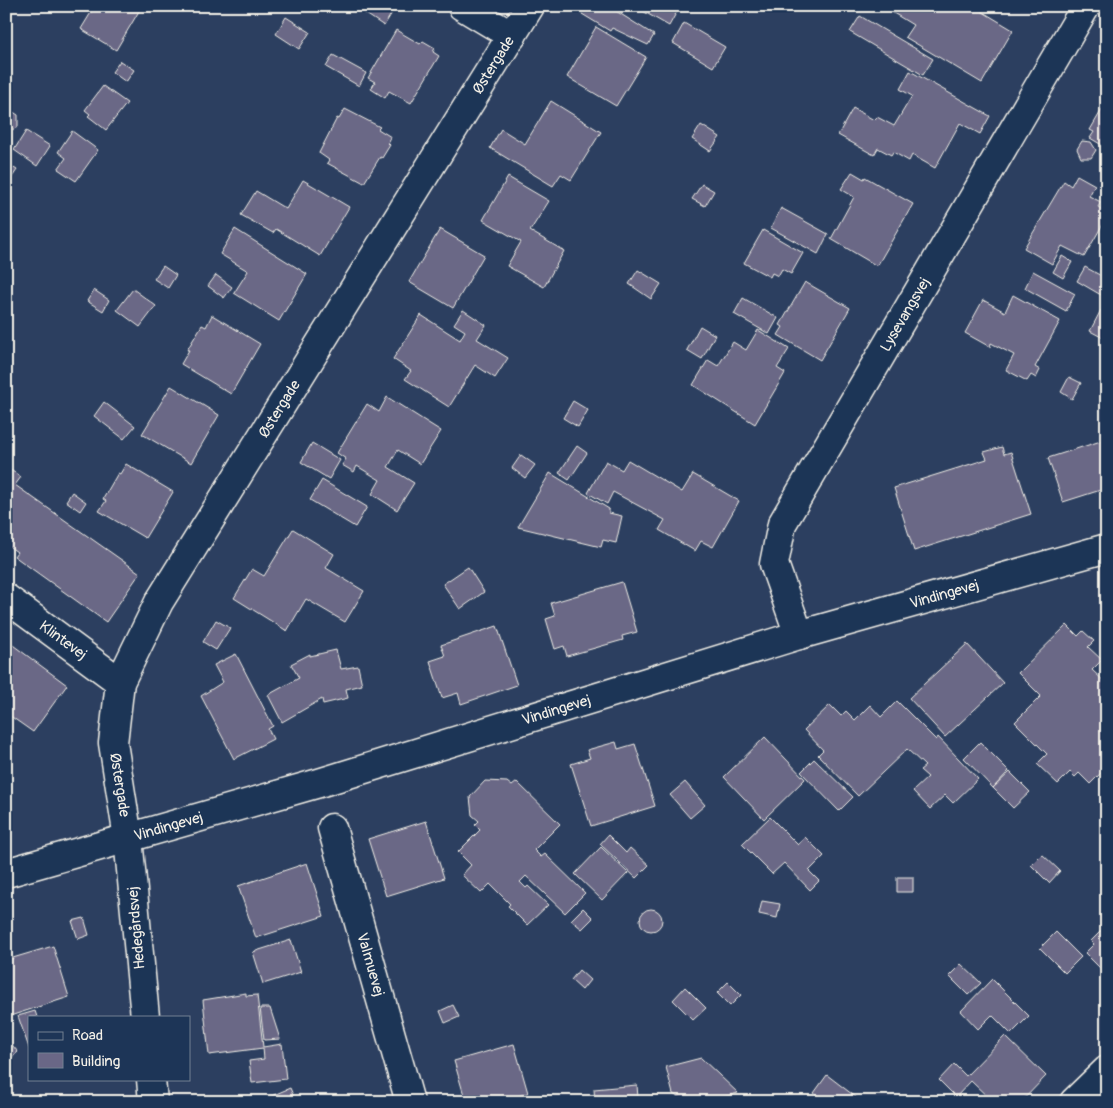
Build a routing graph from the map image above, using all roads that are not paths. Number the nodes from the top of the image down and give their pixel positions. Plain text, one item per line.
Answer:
1 (462, 6) edge
2 (530, 6) edge
3 (1086, 6) edge
4 (512, 36) junction
5 (1107, 548) edge
6 (6, 598) edge
7 (799, 635) junction
8 (120, 682) junction
9 (332, 828) dead end
10 (128, 838) junction
11 (6, 873) edge
12 (145, 1016) edge
13 (1107, 1070) edge
14 (151, 1080) edge
15 (153, 1102) edge
16 (410, 1102) edge
17 (1074, 1102) edge

1 - 4 street
2 - 4 street, Østergade
3 - 7 street, Lysevangsvej
4 - 8 street, Østergade
5 - 7 street, Vindingevej
6 - 8 street, Klintevej
7 - 10 street, Vindingevej
8 - 10 street, Østergade
9 - 16 street, Valmuevej
10 - 11 street, Vindingevej
10 - 12 street, Hedegårdsvej
13 - 17 street
14 - 15 street

